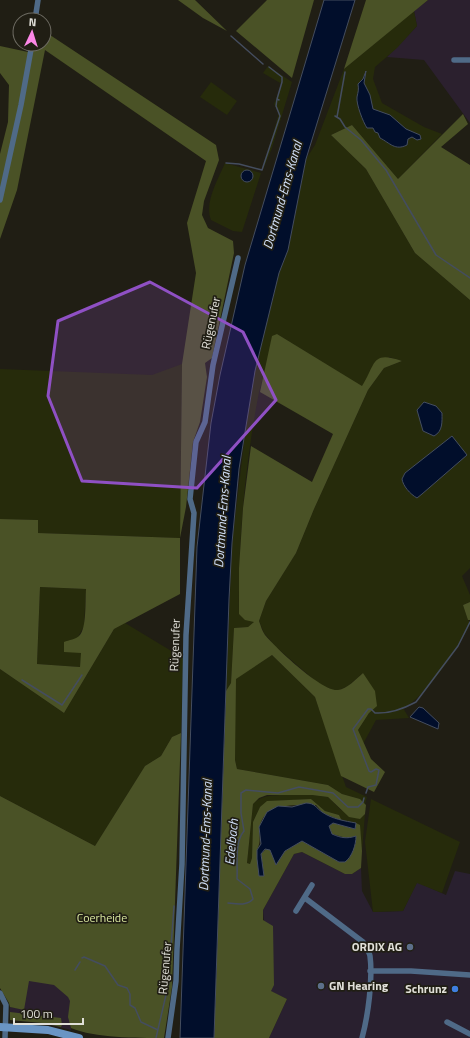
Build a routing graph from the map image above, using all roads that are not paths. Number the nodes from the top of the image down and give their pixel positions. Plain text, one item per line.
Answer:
1 (38, 0) edge
2 (36, 12) edge
3 (31, 52) edge
4 (454, 60) dead end
5 (470, 60) edge
6 (0, 200) edge
7 (238, 258) dead end
8 (312, 886) dead end
9 (305, 898) junction
10 (296, 912) dead end
11 (370, 971) junction
12 (470, 975) edge
13 (0, 993) edge
14 (446, 1022) dead end
15 (3, 1027) edge
16 (470, 1034) edge
17 (5, 1038) edge
18 (79, 1038) edge
19 (168, 1038) edge
20 (362, 1038) edge

1 - 2 street
3 - 6 street
4 - 5 street
7 - 19 street, Rügenufer
8 - 9 street
9 - 10 street
9 - 11 street
11 - 12 street
11 - 20 street
13 - 15 street
14 - 16 street
15 - 17 street
15 - 18 street

